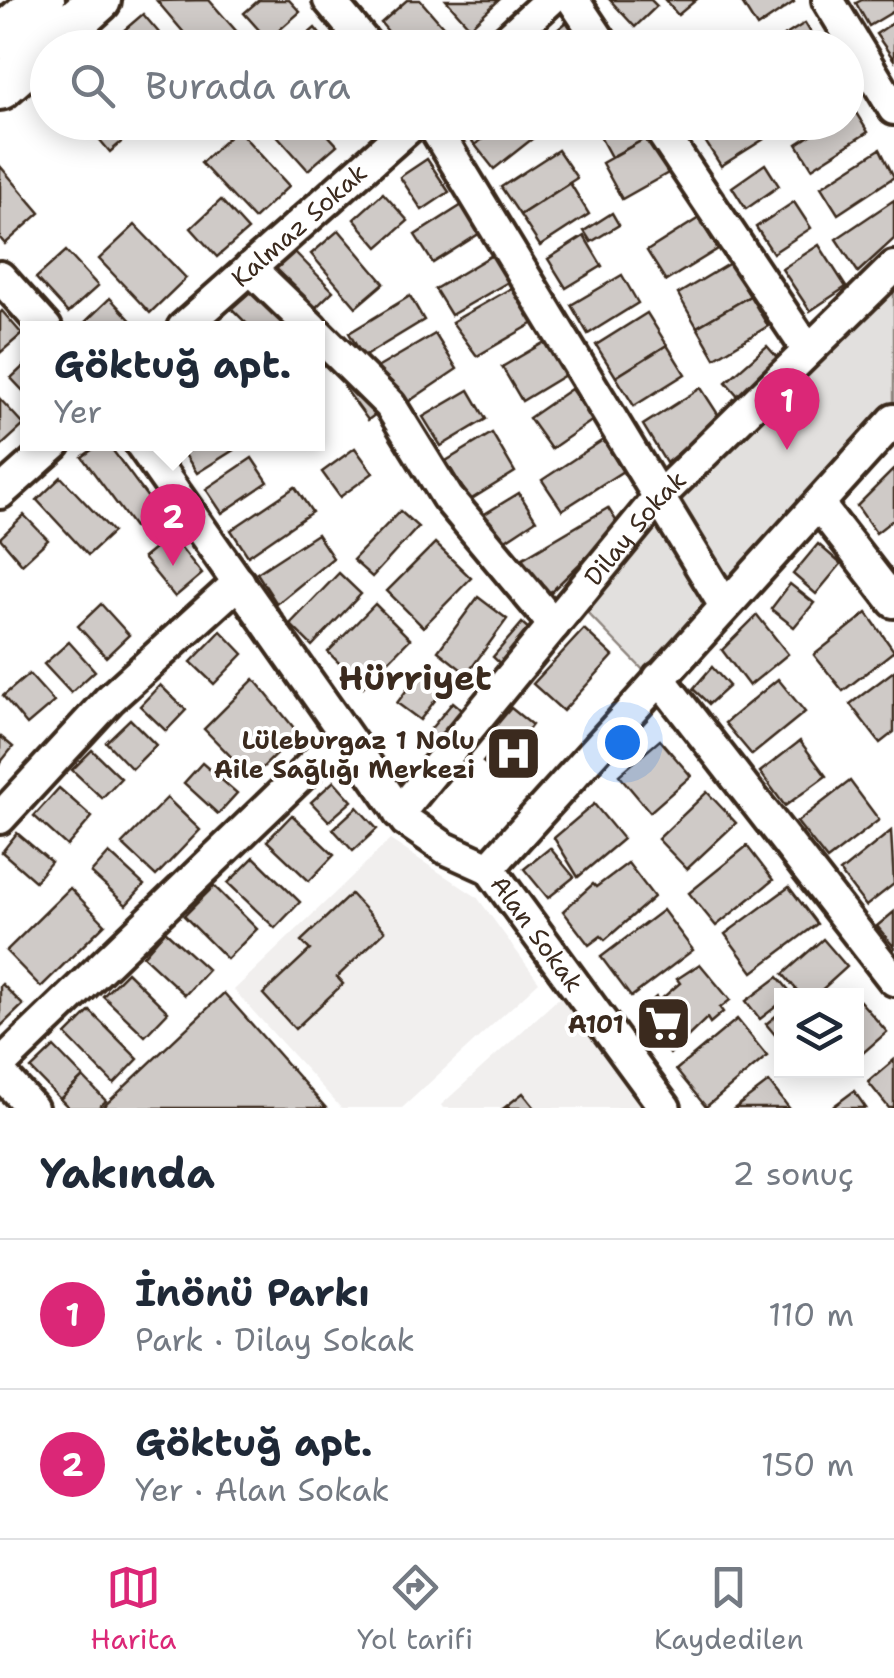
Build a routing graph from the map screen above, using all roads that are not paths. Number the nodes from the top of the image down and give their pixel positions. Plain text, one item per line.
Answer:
1 (43, 0) edge
2 (99, 0) edge
3 (328, 0) edge
4 (550, 0) edge
5 (573, 0) edge
6 (828, 0) edge
7 (65, 30) edge
8 (354, 30) edge
9 (518, 30) edge
10 (593, 30) edge
11 (846, 30) edge
12 (0, 38) edge
13 (864, 60) edge
14 (30, 61) edge
15 (0, 88) edge
16 (894, 110) edge
17 (395, 140) edge
18 (442, 140) edge
19 (667, 140) edge
20 (250, 268) junction
21 (894, 268) edge
22 (0, 277) edge
23 (40, 321) edge
24 (190, 321) edge
25 (305, 321) edge
26 (325, 341) edge
27 (807, 349) junction
28 (894, 420) edge
29 (46, 451) edge
30 (146, 451) edge
31 (0, 493) edge
32 (658, 498) junction
33 (819, 505) junction
34 (238, 582) junction
35 (894, 602) edge
36 (725, 606) junction
37 (554, 625) junction
38 (659, 678) junction
39 (342, 736) junction
40 (400, 812) junction
41 (0, 818) edge
42 (489, 868) junction
43 (894, 980) edge
44 (0, 1065) edge
45 (0, 1073) edge
46 (32, 1108) edge
47 (664, 1108) edge

1 - 12 highway
2 - 7 highway
3 - 8 street
4 - 9 street
5 - 10 street
6 - 11 street
13 - 16 street
14 - 15 highway
17 - 20 street, Kalmaz Sokak
18 - 32 street
19 - 27 street
20 - 24 street, Kalmaz Sokak
20 - 25 street
21 - 27 street, Dilay Sokak
22 - 23 street
26 - 37 street
27 - 32 street, Dilay Sokak
28 - 33 street
29 - 31 street
30 - 34 street, Alan Sokak
32 - 36 street
32 - 37 street, Dilay Sokak
33 - 35 street
33 - 36 street
34 - 39 street, Alan Sokak
34 - 41 street
36 - 38 street
37 - 40 street, Dilay Sokak
38 - 42 street
38 - 43 street
39 - 40 street, Alan Sokak
39 - 44 street
40 - 42 street, Alan Sokak
42 - 47 street, Alan Sokak
45 - 46 street

